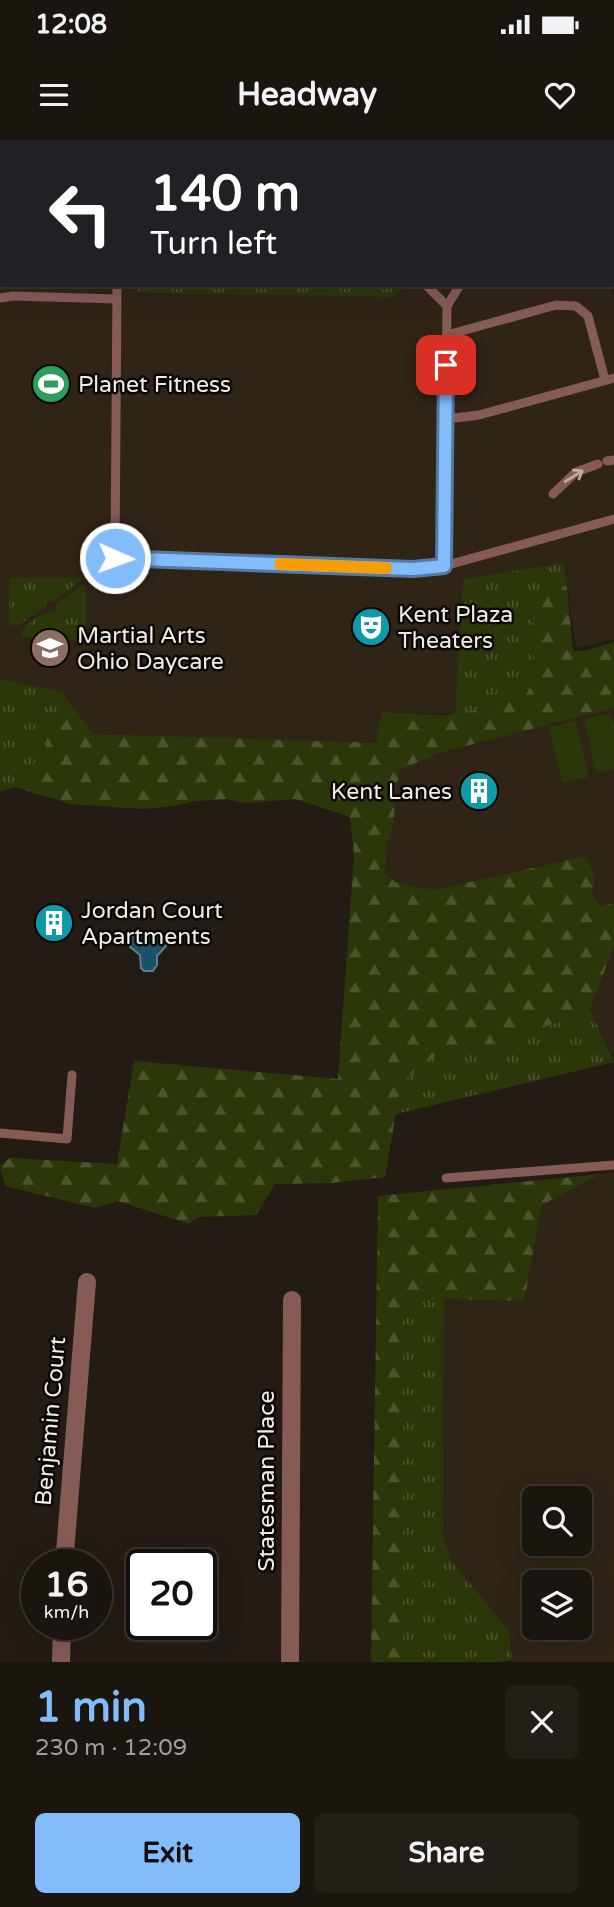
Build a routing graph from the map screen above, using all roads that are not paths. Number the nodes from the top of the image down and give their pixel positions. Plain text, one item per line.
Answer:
1 (117, 287) edge
2 (428, 287) edge
3 (459, 287) edge
4 (0, 298) edge
5 (117, 299) junction
6 (447, 306) junction
7 (447, 335) junction
8 (609, 379) edge
9 (446, 419) junction
10 (606, 462) edge
11 (553, 494) dead end
12 (614, 519) edge
13 (444, 566) junction
14 (72, 1075) dead end
15 (0, 1133) edge
16 (614, 1165) edge
17 (446, 1178) dead end
18 (87, 1282) dead end
19 (292, 1300) dead end
20 (65, 1549) edge
21 (62, 1640) edge
22 (61, 1662) edge
23 (290, 1662) edge

1 - 5 lane
2 - 6 lane
3 - 6 lane
4 - 5 lane
5 - 13 lane
6 - 7 lane
7 - 8 lane
7 - 9 lane
8 - 9 lane
9 - 13 lane
11 -> 10 lane
12 - 13 lane
14 - 15 lane
16 - 17 lane
18 - 20 street, Benjamin Court
19 - 23 street, Statesman Place
21 - 22 street

